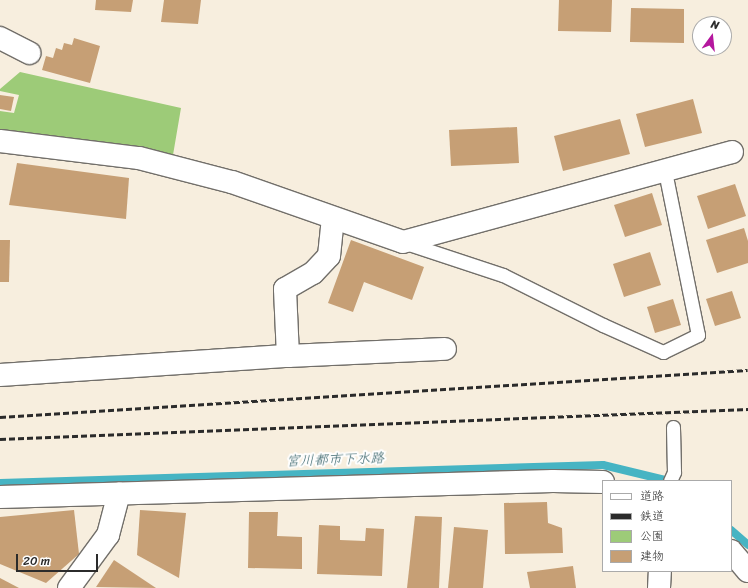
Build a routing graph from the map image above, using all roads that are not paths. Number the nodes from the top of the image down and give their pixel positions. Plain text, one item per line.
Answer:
1 (0, 38) edge
2 (29, 53) dead end
3 (0, 142) edge
4 (732, 152) dead end
5 (665, 171) junction
6 (333, 218) junction
7 (403, 242) junction
8 (446, 349) dead end
9 (288, 356) junction
10 (0, 375) edge
11 (673, 427) dead end
12 (670, 480) edge
13 (602, 482) edge
14 (119, 493) junction
15 (0, 497) edge
16 (732, 552) edge
17 (748, 571) edge
18 (660, 572) edge
19 (69, 588) edge
20 (659, 588) edge

1 - 2 street
3 - 6 street
4 - 5 street
5 - 7 street
5 - 7 lane
6 - 7 street
6 - 9 street
8 - 9 street
9 - 10 street
11 - 12 lane
13 - 14 street
14 - 15 street
14 - 19 street
16 - 17 street
18 - 20 street

